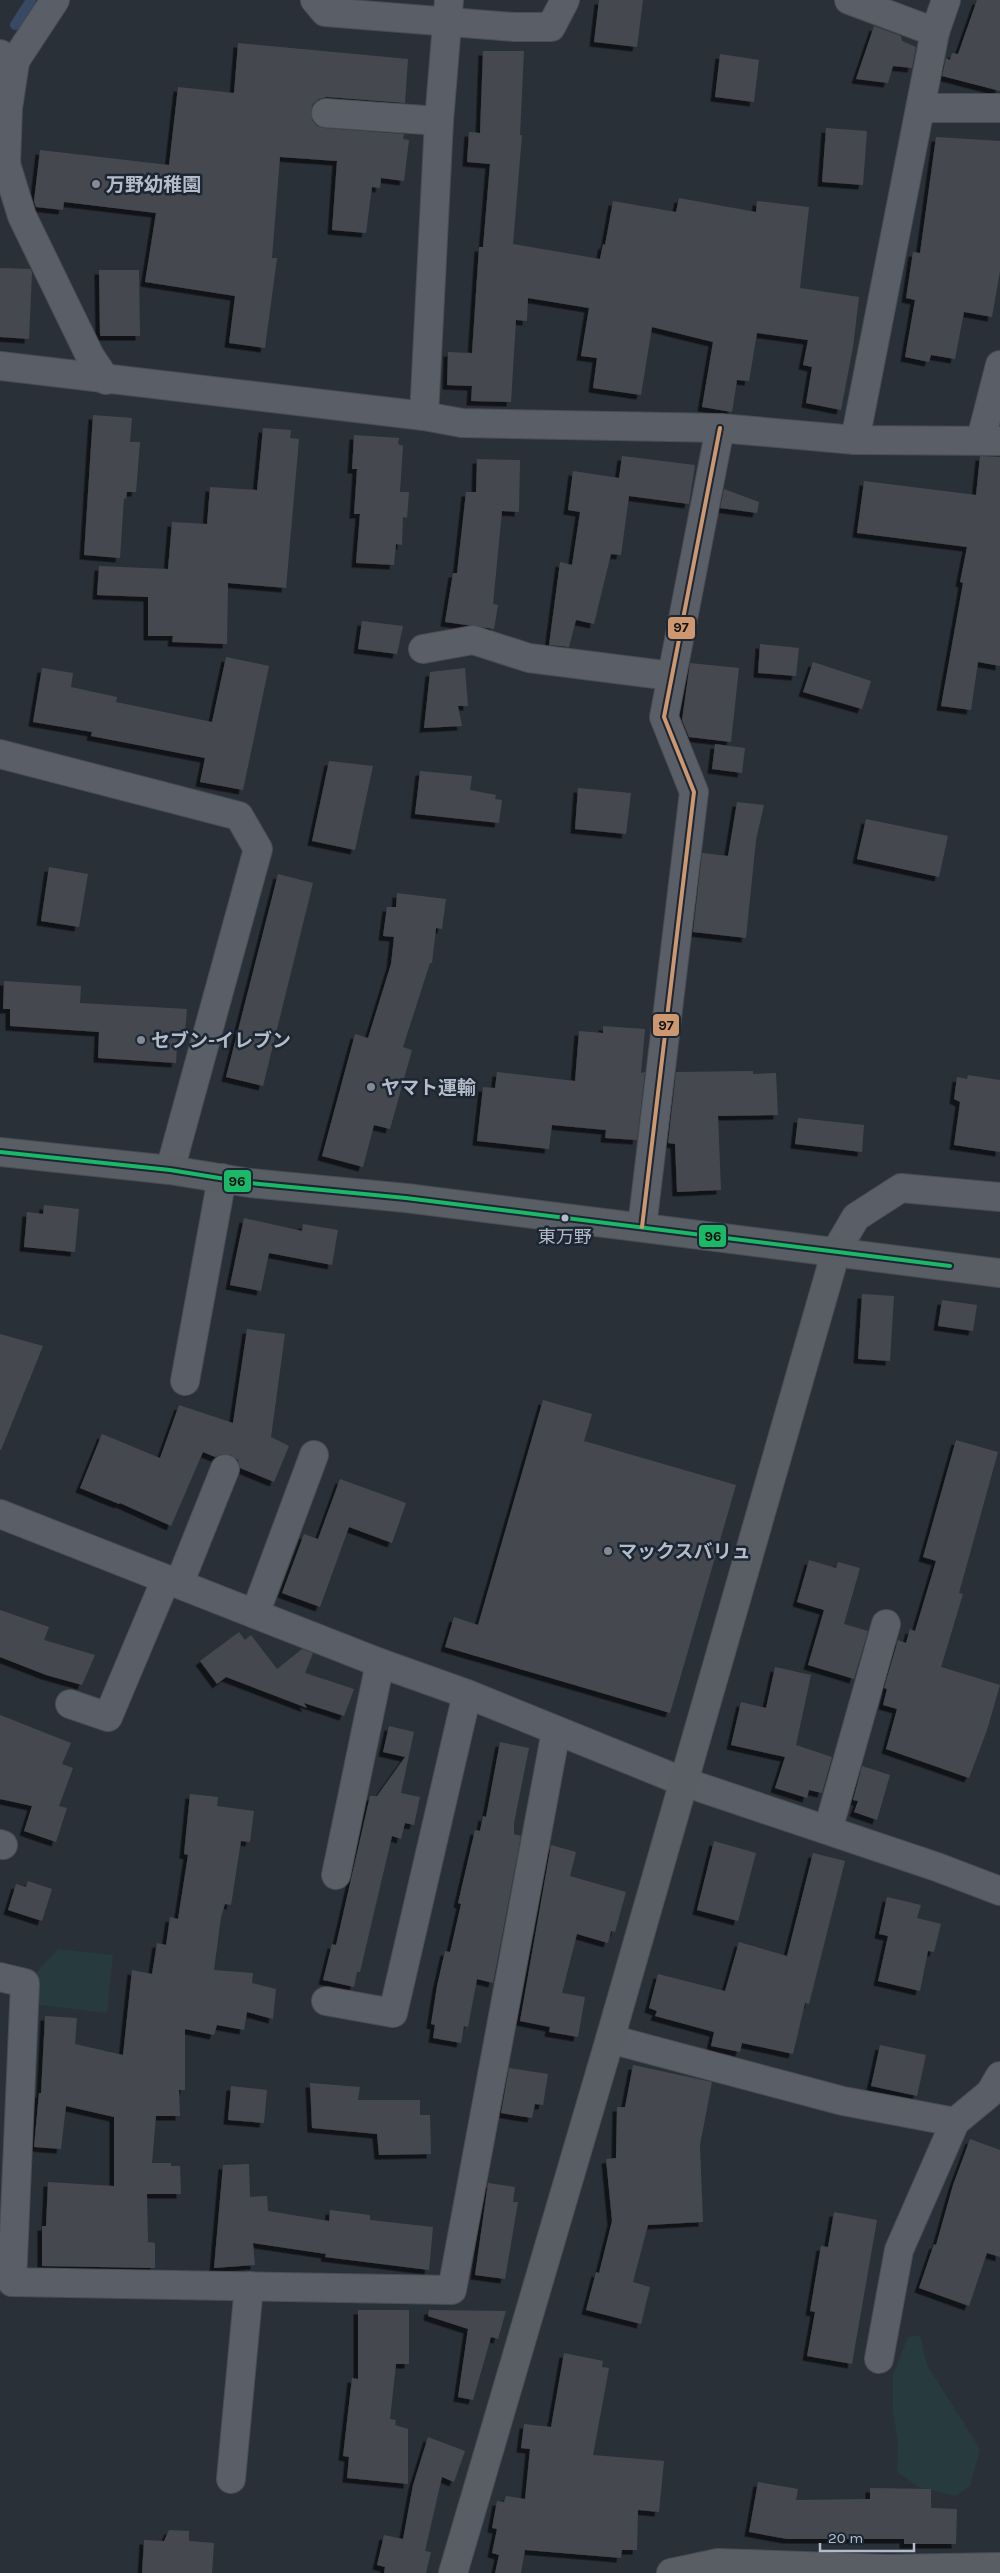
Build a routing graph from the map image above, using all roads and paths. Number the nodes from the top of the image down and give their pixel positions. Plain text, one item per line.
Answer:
1 (55, 0) edge
2 (315, 0) edge
3 (565, 0) edge
4 (849, 0) edge
5 (946, 0) edge
6 (448, 11) edge
7 (935, 32) junction
8 (5, 66) edge
9 (921, 108) junction
10 (1000, 108) edge
11 (326, 113) dead end
12 (439, 121) junction
13 (1000, 365) edge
14 (0, 366) edge
15 (106, 380) junction
16 (424, 416) junction
17 (720, 428) junction
18 (855, 440) junction
19 (990, 440) edge
20 (423, 649) dead end
21 (671, 676) junction
22 (0, 754) edge
23 (0, 1152) edge
24 (170, 1170) junction
25 (222, 1178) junction
26 (1000, 1197) edge
27 (642, 1227) junction
28 (836, 1250) junction
29 (1000, 1273) edge
30 (185, 1381) dead end
31 (314, 1455) dead end
32 (225, 1469) dead end
33 (0, 1514) edge
34 (173, 1582) junction
35 (255, 1614) junction
36 (886, 1624) dead end
37 (380, 1663) junction
38 (467, 1694) junction
39 (70, 1704) dead end
40 (556, 1731) junction
41 (684, 1782) junction
42 (828, 1830) junction
43 (336, 1875) dead end
44 (1000, 1891) edge
45 (0, 1977) edge
46 (326, 2001) dead end
47 (610, 2039) junction
48 (1000, 2076) edge
49 (955, 2122) junction
50 (249, 2286) junction
51 (879, 2359) dead end
52 (230, 2480) dead end
53 (1000, 2567) edge
54 (888, 2571) edge
55 (453, 2573) edge
56 (670, 2573) edge

1 - 8 street
2 - 6 street
3 - 6 street
4 - 7 street
5 - 7 street
6 - 12 street
7 - 9 street
8 - 15 street
9 - 10 street
9 - 18 street
11 - 12 street
12 - 16 street
13 - 19 street
14 - 15 street
15 - 16 street
16 - 17 street
17 - 18 street
17 - 21 street
18 - 19 street
20 - 21 street
21 - 27 street
22 - 24 street
23 - 24 street
24 - 25 street
25 - 27 street
25 - 30 street
26 - 28 street
27 - 28 street
28 - 29 street
28 - 41 street
31 - 35 street
32 - 34 street
33 - 34 street
34 - 35 street
34 - 39 street
35 - 37 street
36 - 42 street
37 - 38 street
37 - 43 street
38 - 40 street
38 - 46 street
40 - 41 street
40 - 50 street
41 - 42 street
41 - 47 street
42 - 44 street
45 - 50 street
47 - 49 street
47 - 55 street
48 - 49 street
49 - 51 street
50 - 52 street
53 - 54 street
54 - 56 street

